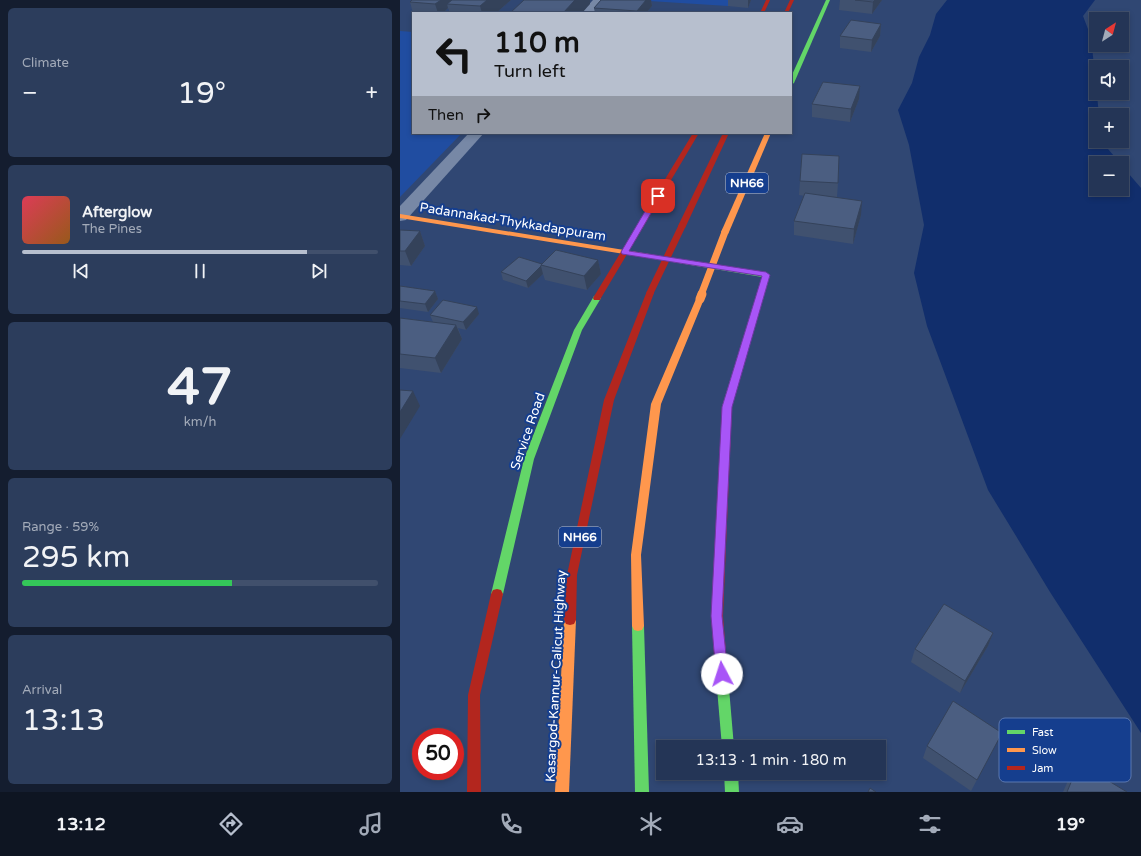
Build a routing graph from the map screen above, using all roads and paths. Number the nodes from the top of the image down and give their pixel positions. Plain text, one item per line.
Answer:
1 (599, 0) edge
2 (768, 0) edge
3 (792, 0) edge
4 (828, 0) edge
5 (588, 12) edge
6 (762, 12) edge
7 (786, 12) edge
8 (792, 81) edge
9 (476, 134) edge
10 (695, 134) edge
11 (726, 134) edge
12 (768, 134) edge
13 (400, 216) edge
14 (624, 252) junction
15 (727, 740) edge
16 (731, 780) edge
17 (474, 792) edge
18 (562, 792) edge
19 (642, 792) edge
20 (732, 792) edge

1 - 5 street
2 - 6 main road
3 - 7 main road
4 - 8 main road
9 - 13 street
10 - 14 main road, Service Road
11 - 18 main road, Kasargod-Kannur-Calicut Highway / NH66, bridge
12 - 19 main road, NH66, bridge
13 - 14 main road, Padannakad-Thykkadappuram
14 - 15 main road, Padannakad-Thykkadappuram
14 - 17 main road, Service Road
16 - 20 main road

